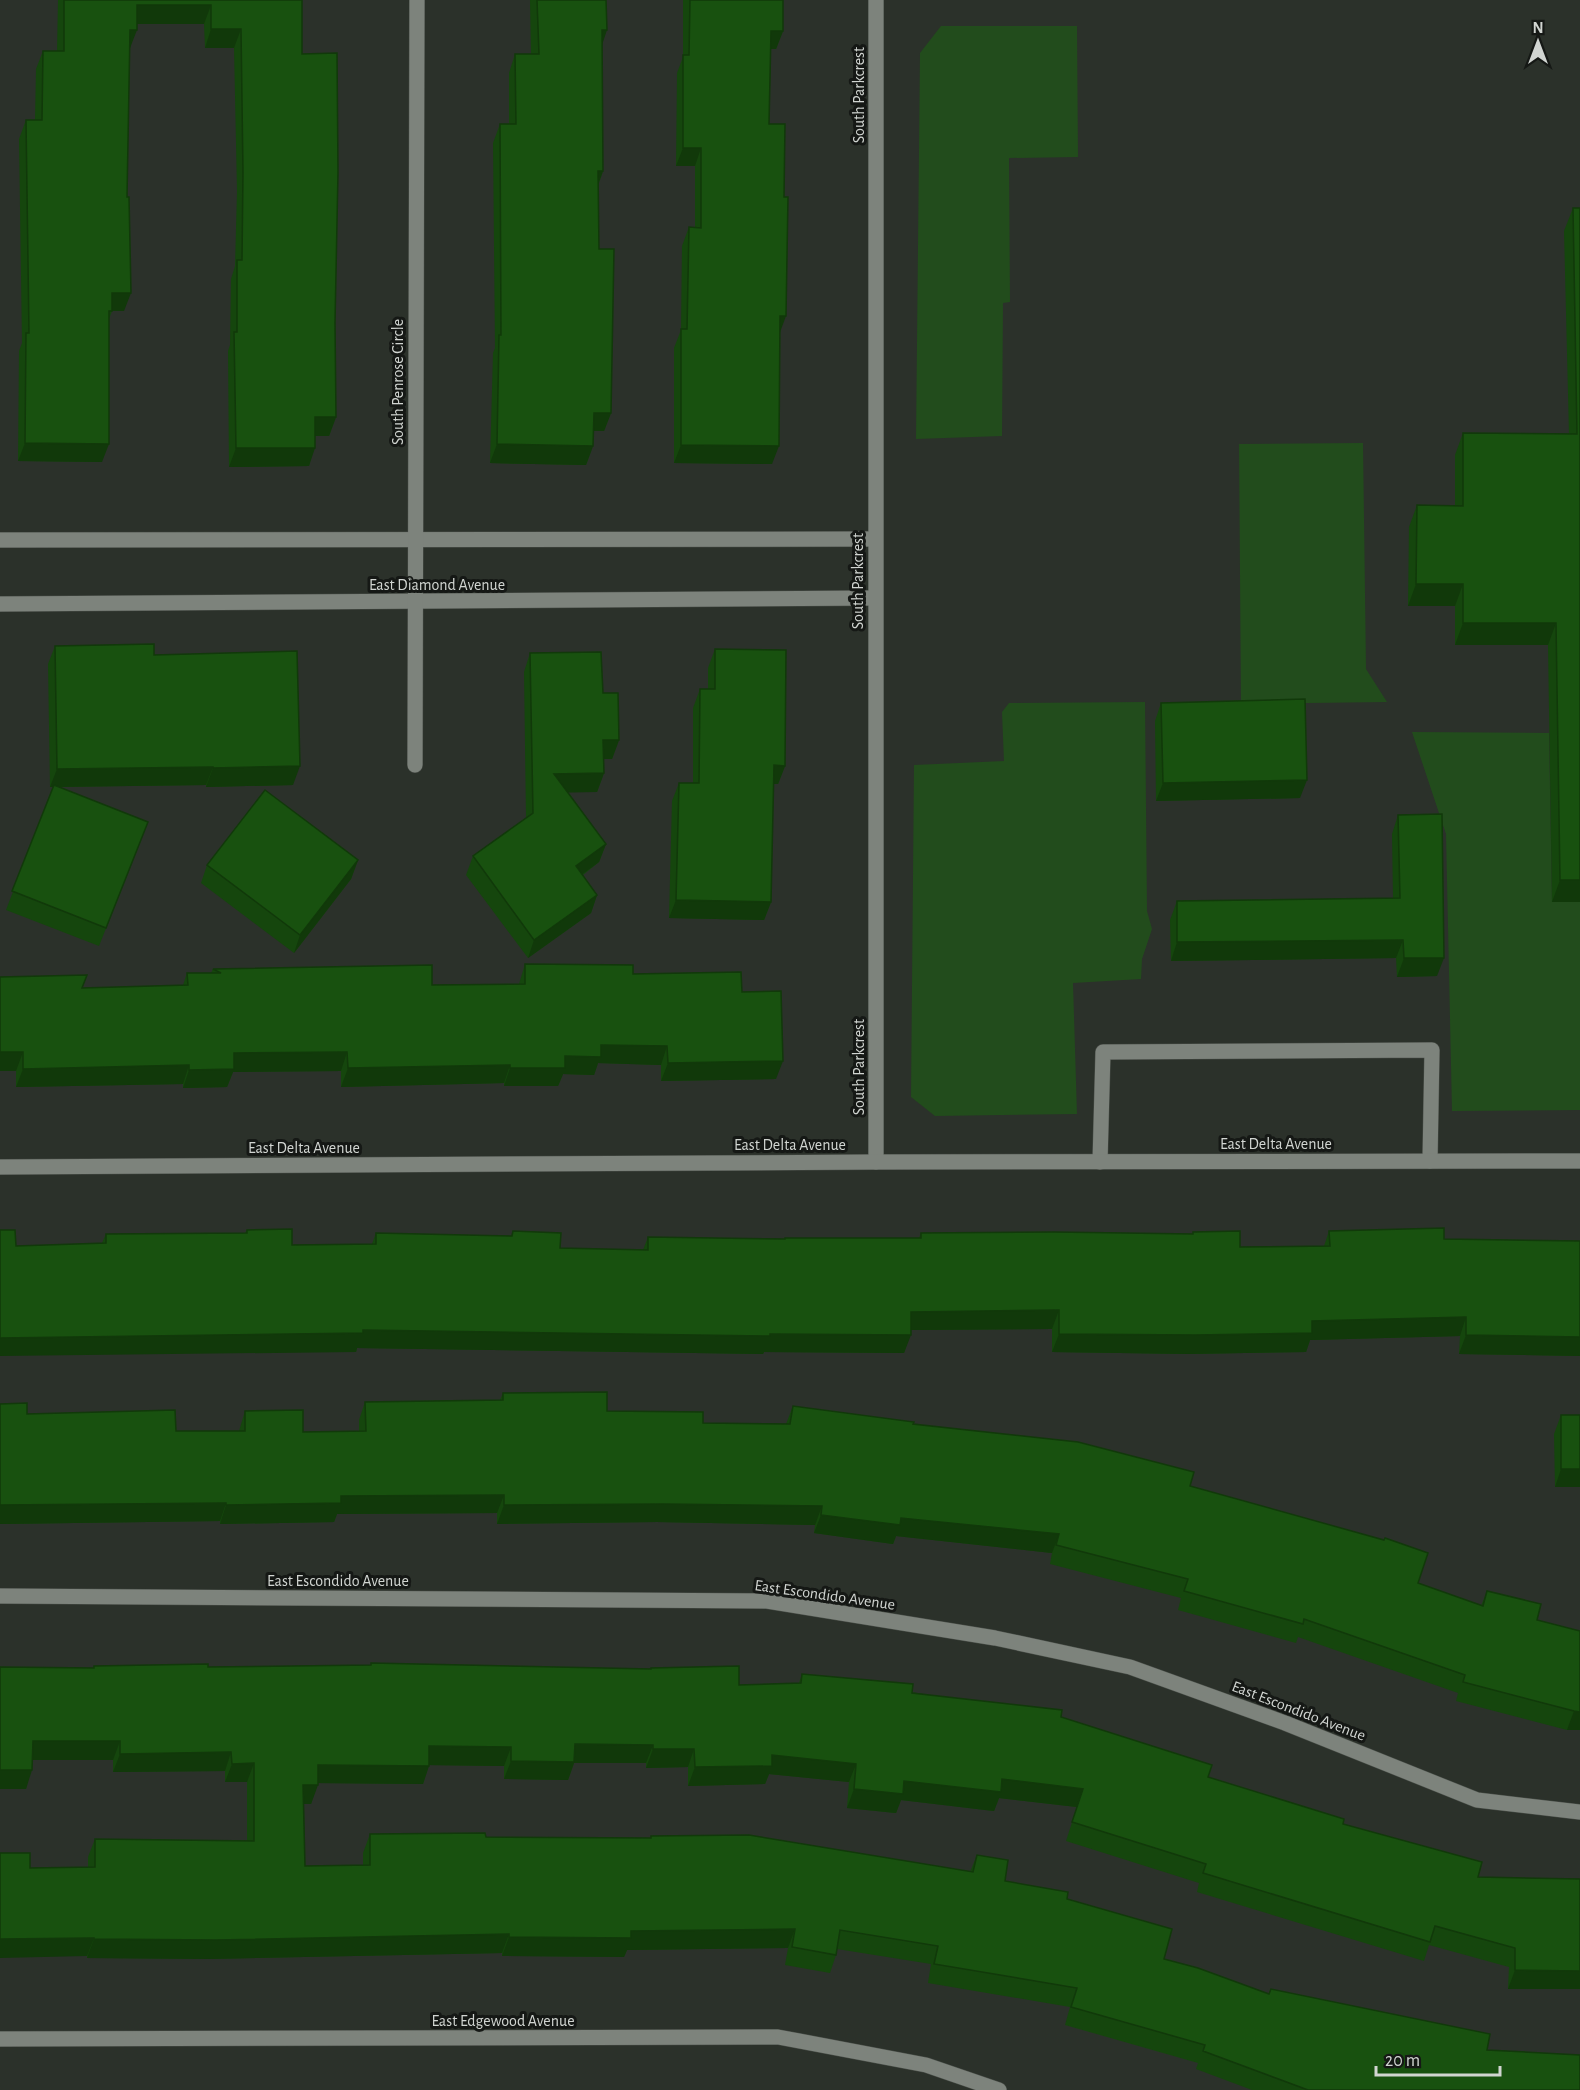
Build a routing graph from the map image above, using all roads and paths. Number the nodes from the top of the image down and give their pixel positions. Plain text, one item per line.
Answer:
1 (417, 0) edge
2 (876, 0) edge
3 (875, 539) junction
4 (0, 540) edge
5 (414, 540) junction
6 (875, 598) junction
7 (414, 602) junction
8 (0, 604) edge
9 (415, 765) dead end
10 (1430, 1161) junction
11 (1580, 1161) edge
12 (876, 1162) junction
13 (1100, 1162) junction
14 (0, 1167) edge
15 (0, 1596) edge
16 (1580, 1812) edge
17 (0, 2039) edge
18 (999, 2090) edge

1 - 5 street, South Penrose Circle
2 - 3 street, South Parkcrest
3 - 5 street
3 - 6 street, South Parkcrest
4 - 5 street
5 - 7 street, South Penrose Circle
6 - 7 street, East Diamond Avenue
6 - 12 street, South Parkcrest
7 - 8 street, East Diamond Avenue
7 - 9 street, South Penrose Circle
10 - 11 street, East Delta Avenue
10 - 13 street, East Delta Avenue
10 - 13 street
12 - 13 street, East Delta Avenue
12 - 14 street, East Delta Avenue
15 - 16 street, East Escondido Avenue
17 - 18 street, East Edgewood Avenue

